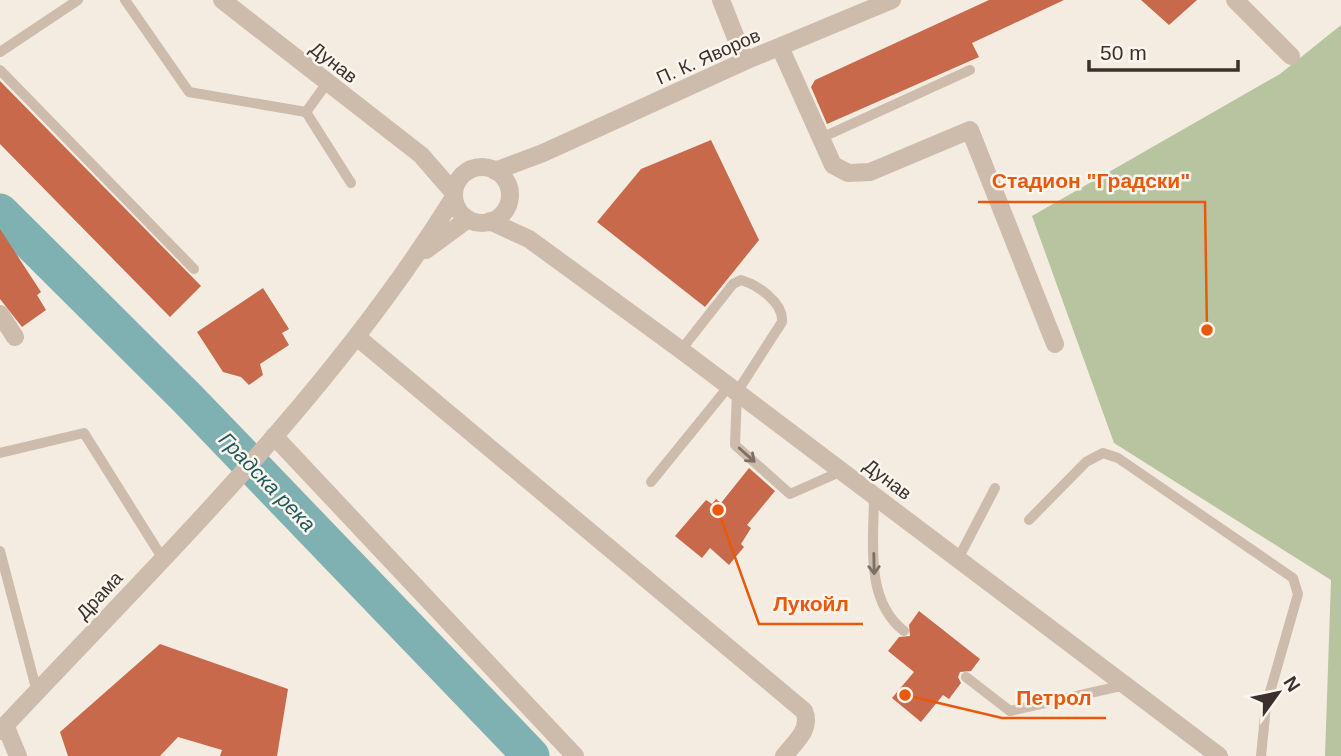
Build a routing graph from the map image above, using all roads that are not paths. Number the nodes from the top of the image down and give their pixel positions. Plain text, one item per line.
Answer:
1 (78, 0) edge
2 (125, 0) edge
3 (222, 0) edge
4 (721, 0) edge
5 (892, 0) edge
6 (1235, 0) edge
7 (780, 47) junction
8 (0, 52) edge
9 (1291, 56) dead end
10 (745, 61) junction
11 (0, 70) edge
12 (970, 70) dead end
13 (327, 83) junction
14 (306, 112) junction
15 (821, 138) junction
16 (543, 153) junction
17 (421, 155) junction
18 (495, 171) junction
19 (464, 173) junction
20 (351, 183) dead end
21 (508, 187) junction
22 (454, 195) junction
23 (506, 207) junction
24 (468, 219) junction
25 (490, 221) junction
26 (529, 239) junction
27 (417, 256) junction
28 (194, 269) dead end
29 (0, 314) edge
30 (15, 337) dead end
31 (357, 337) junction
32 (1055, 344) dead end
33 (681, 350) junction
34 (733, 389) junction
35 (274, 436) junction
36 (0, 453) edge
37 (842, 471) junction
38 (650, 482) dead end
39 (995, 488) dead end
40 (874, 495) junction
41 (1029, 520) dead end
42 (0, 551) edge
43 (163, 559) junction
44 (958, 559) junction
45 (904, 631) dead end
46 (966, 677) dead end
47 (1125, 685) junction
48 (37, 692) junction
49 (3, 728) edge
50 (18, 756) edge
51 (575, 756) edge
52 (784, 756) edge
53 (1219, 756) edge
54 (1261, 756) edge

1 - 8 lane
2 - 14 lane
3 - 13 street, Дунав
4 - 10 street
5 - 7 street, П. К. Яворов
6 - 9 street
7 - 10 street, П. К. Яворов
7 - 15 street
10 - 16 street, П. К. Яворов
11 - 28 lane
12 - 15 lane
13 - 14 lane
13 - 17 street, Дунав
14 - 20 lane
15 - 32 street
16 - 18 street, П. К. Яворов
16 - 21 street, П. К. Яворов
17 - 19 street, Дунав
17 - 22 street, Дунав
18 - 19 street
18 - 21 street
19 - 22 street
21 - 23 street
22 - 24 street
22 - 27 street
23 - 25 street
23 - 26 street, Дунав
24 - 25 street
24 - 27 street
25 - 26 street, Дунав
26 - 33 street, Дунав
27 - 31 street
29 - 30 street
31 - 35 street
31 - 52 street
33 - 34 street, Дунав
33 - 34 lane
34 - 37 street, Дунав
34 -> 37 lane
34 - 38 lane
35 - 43 street, Драма
35 - 51 street
36 - 43 lane
37 - 40 street, Дунав
39 - 44 lane
40 - 44 street, Дунав
40 -> 45 lane
41 - 54 lane
42 - 48 lane
43 - 48 street, Драма
44 - 47 street, Дунав
46 - 47 lane
47 - 53 street, Дунав
48 - 49 street, Драма
49 - 50 street

